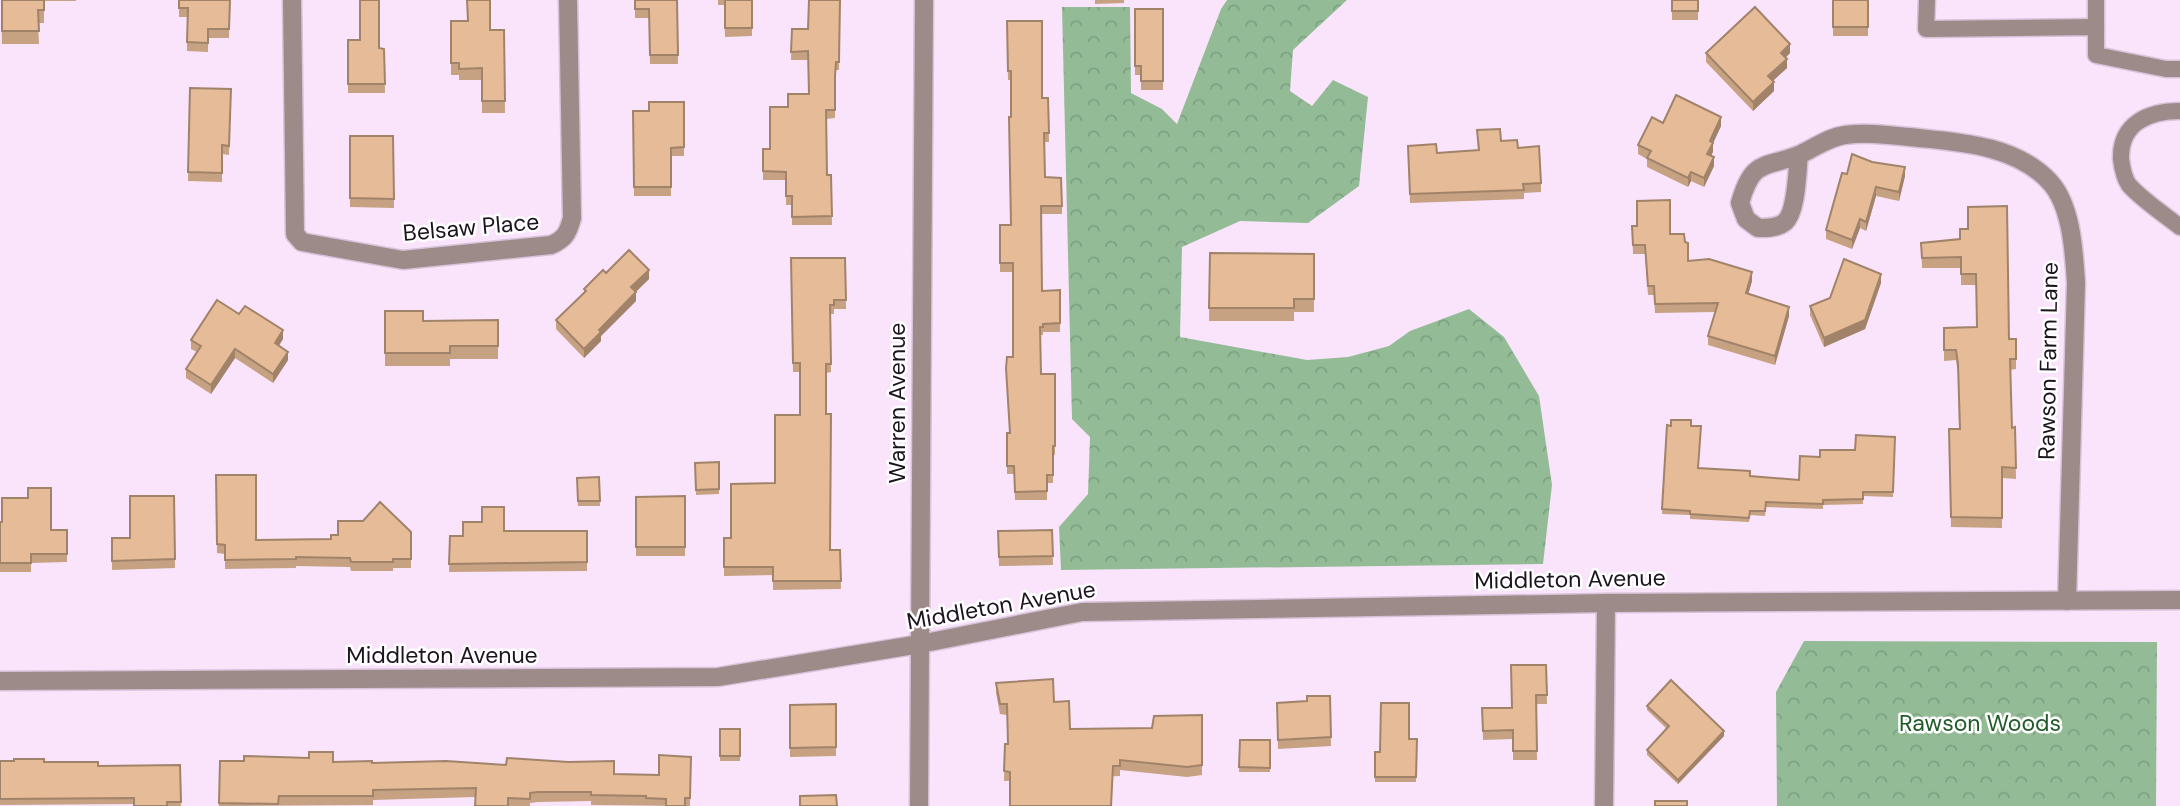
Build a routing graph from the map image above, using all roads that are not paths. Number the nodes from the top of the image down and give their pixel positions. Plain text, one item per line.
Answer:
1 (292, 0) edge
2 (568, 0) edge
3 (925, 0) edge
4 (1927, 0) edge
5 (2096, 0) edge
6 (2096, 27) junction
7 (2180, 69) edge
8 (2180, 111) edge
9 (1799, 155) dead end
10 (2180, 227) edge
11 (2180, 600) edge
12 (2067, 601) junction
13 (1606, 603) junction
14 (920, 644) junction
15 (0, 681) edge
16 (919, 806) edge
17 (1604, 806) edge

1 - 2 street, Belsaw Place
3 - 14 street, Warren Avenue
4 - 6 lane
5 - 6 lane
6 - 7 lane
8 - 10 lane
9 - 12 street, Rawson Farm Lane
11 - 12 street, Middleton Avenue
12 - 13 street, Middleton Avenue
13 - 14 street, Middleton Avenue
13 - 17 street
14 - 15 street, Middleton Avenue
14 - 16 street, Warren Avenue

